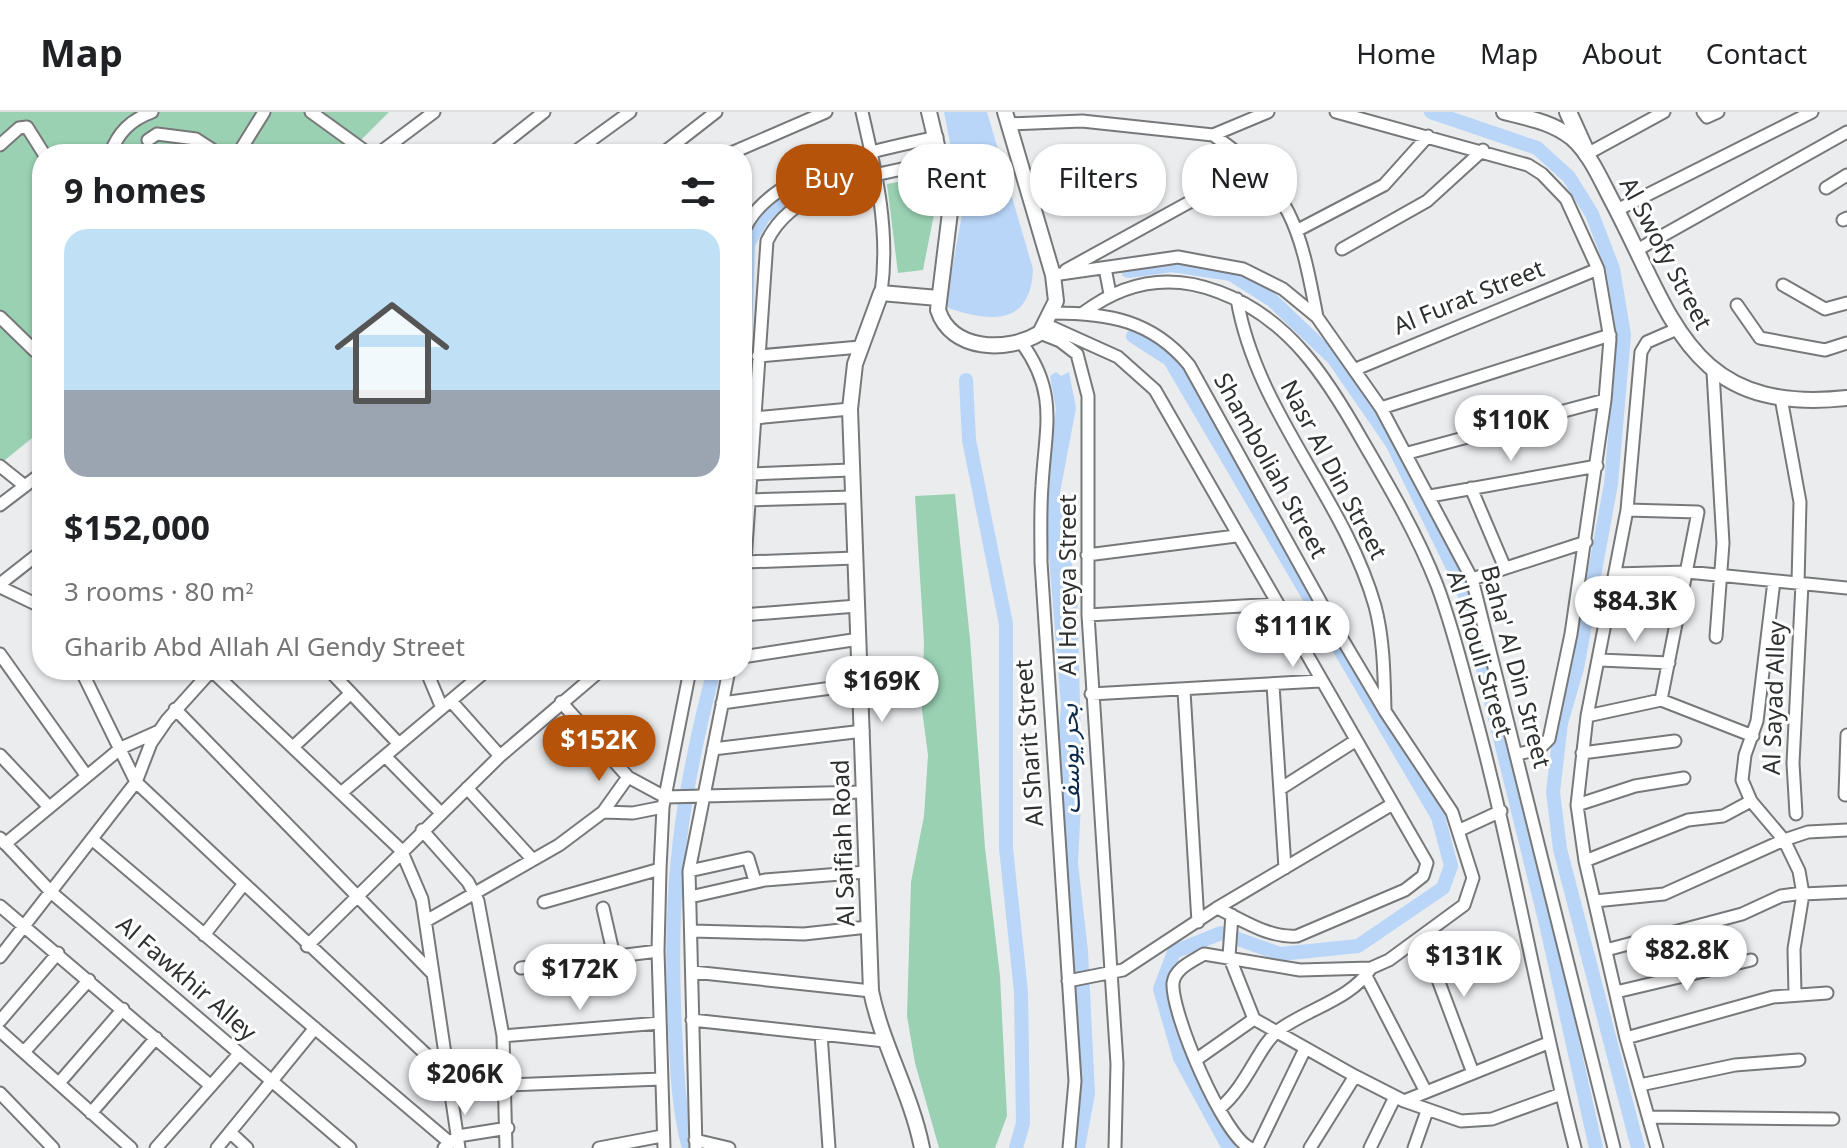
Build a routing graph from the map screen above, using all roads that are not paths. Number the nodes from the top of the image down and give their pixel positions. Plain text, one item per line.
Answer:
1 (152, 112) edge
2 (264, 112) edge
3 (311, 112) edge
4 (434, 112) edge
5 (544, 112) edge
6 (630, 112) edge
7 (716, 112) edge
8 (826, 112) edge
9 (862, 112) edge
10 (929, 112) edge
11 (1242, 112) edge
12 (1268, 112) edge
13 (1336, 112) edge
14 (1504, 112) edge
15 (1664, 112) edge
16 (1718, 112) edge
17 (1812, 112) edge
18 (1572, 113) edge
19 (1704, 114) edge
20 (1007, 118) edge
21 (1235, 127) junction
22 (1847, 132) edge
23 (1213, 135) junction
24 (1428, 136) junction
25 (937, 137) junction
26 (148, 140) dead end
27 (38, 144) edge
28 (116, 144) edge
29 (204, 144) edge
30 (244, 144) edge
31 (355, 144) edge
32 (391, 144) edge
33 (504, 144) edge
34 (586, 144) edge
35 (675, 144) edge
36 (752, 144) edge
37 (869, 144) edge
38 (939, 144) edge
39 (1225, 144) edge
40 (0, 145) edge
41 (882, 149) edge
42 (1483, 150) junction
43 (1587, 154) junction
44 (1847, 175) edge
45 (1826, 188) dead end
46 (776, 194) edge
47 (1182, 206) edge
48 (1617, 210) junction
49 (752, 216) edge
50 (784, 216) edge
51 (882, 216) edge
52 (949, 216) edge
53 (1291, 216) edge
54 (1298, 230) junction
55 (1342, 249) dead end
56 (1637, 250) junction
57 (1105, 268) junction
58 (1598, 269) junction
59 (1056, 275) junction
60 (1783, 285) dead end
61 (881, 293) junction
62 (1110, 294) junction
63 (938, 298) junction
64 (1237, 299) junction
65 (1847, 303) edge
66 (1737, 305) dead end
67 (1083, 313) junction
68 (0, 317) edge
69 (1317, 317) junction
70 (1047, 324) junction
71 (1677, 329) junction
72 (1610, 335) junction
73 (1021, 342) junction
74 (1847, 343) edge
75 (860, 347) junction
76 (32, 348) edge
77 (758, 356) junction
78 (1356, 369) junction
79 (1713, 372) junction
80 (1781, 398) junction
81 (1847, 398) edge
82 (1605, 400) junction
83 (1381, 408) junction
84 (850, 409) junction
85 (755, 418) junction
86 (1408, 453) junction
87 (752, 460) edge
88 (0, 466) edge
89 (1597, 466) junction
90 (850, 470) junction
91 (752, 474) edge
92 (32, 481) edge
93 (25, 486) junction
94 (1471, 488) junction
95 (1430, 496) junction
96 (852, 497) junction
97 (752, 500) edge
98 (0, 505) edge
99 (1627, 510) junction
100 (1236, 536) junction
101 (1586, 542) junction
102 (1087, 555) junction
103 (855, 558) junction
104 (32, 559) edge
105 (752, 562) edge
106 (1505, 568) junction
107 (1687, 572) junction
108 (1615, 574) junction
109 (1722, 575) junction
110 (1472, 579) junction
111 (1774, 581) junction
112 (1800, 584) junction
113 (0, 586) edge
114 (1847, 588) edge
115 (32, 602) edge
116 (1276, 604) junction
117 (857, 606) junction
118 (752, 614) edge
119 (1088, 615) junction
120 (1608, 615) junction
121 (1678, 618) junction
122 (1716, 637) dead end
123 (859, 639) junction
124 (0, 654) edge
125 (752, 655) edge
126 (1600, 660) junction
127 (1669, 663) junction
128 (86, 680) edge
129 (203, 680) edge
130 (223, 680) edge
131 (339, 680) edge
132 (432, 680) edge
133 (475, 680) edge
134 (588, 680) edge
135 (688, 680) edge
136 (727, 680) edge
137 (1320, 681) junction
138 (861, 684) junction
139 (1273, 685) junction
140 (1184, 691) junction
141 (351, 693) junction
142 (1091, 694) junction
143 (1661, 700) junction
144 (561, 702) junction
145 (722, 703) junction
146 (447, 704) junction
147 (175, 709) junction
148 (1385, 711) junction
149 (1587, 716) junction
150 (159, 731) junction
151 (863, 731) junction
152 (1847, 735) edge
153 (1753, 736) junction
154 (1355, 741) junction
155 (1675, 741) dead end
156 (399, 744) junction
157 (293, 747) junction
158 (121, 748) junction
159 (713, 749) junction
160 (1582, 753) junction
161 (1518, 754) junction
162 (0, 755) edge
163 (385, 756) junction
164 (500, 756) junction
165 (86, 775) junction
166 (628, 777) junction
167 (1684, 778) dead end
168 (136, 782) junction
169 (467, 788) junction
170 (1280, 789) junction
171 (864, 792) junction
172 (341, 793) junction
173 (1845, 795) edge
174 (703, 797) junction
175 (1751, 801) junction
176 (664, 802) junction
177 (1391, 805) junction
178 (1577, 805) junction
179 (49, 807) junction
180 (1501, 811) junction
181 (603, 812) junction
182 (441, 813) junction
183 (1796, 814) dead end
184 (422, 830) junction
185 (1460, 830) junction
186 (1847, 830) edge
187 (93, 840) junction
188 (1784, 840) junction
189 (3, 841) edge
190 (401, 850) junction
191 (533, 860) junction
192 (1585, 861) junction
193 (1285, 868) junction
194 (660, 869) junction
195 (689, 871) junction
196 (866, 872) junction
197 (755, 881) junction
198 (243, 885) junction
199 (1847, 892) edge
200 (52, 893) junction
201 (1803, 893) junction
202 (476, 894) junction
203 (357, 896) junction
204 (690, 897) junction
205 (1595, 901) junction
206 (544, 902) dead end
207 (0, 906) edge
208 (603, 908) dead end
209 (1217, 908) junction
210 (1232, 915) junction
211 (426, 921) junction
212 (1198, 922) junction
213 (26, 925) junction
214 (868, 927) junction
215 (693, 931) junction
216 (204, 935) junction
217 (1422, 937) junction
218 (307, 946) junction
219 (1606, 950) junction
220 (658, 951) junction
221 (58, 953) junction
222 (614, 956) junction
223 (1229, 956) junction
224 (0, 957) edge
225 (1751, 960) dead end
226 (521, 968) dead end
227 (693, 972) junction
228 (1368, 972) junction
229 (433, 975) junction
230 (1110, 975) junction
231 (89, 980) junction
232 (1071, 981) junction
233 (871, 991) junction
234 (1616, 992) junction
235 (1827, 993) dead end
236 (1795, 995) junction
237 (123, 1009) junction
238 (1254, 1019) junction
239 (692, 1020) junction
240 (0, 1021) edge
241 (660, 1023) junction
242 (315, 1028) junction
243 (0, 1031) edge
244 (1276, 1032) junction
245 (821, 1034) junction
246 (503, 1036) junction
247 (156, 1038) junction
248 (1626, 1038) junction
249 (885, 1041) junction
250 (1548, 1043) junction
251 (1305, 1049) junction
252 (24, 1052) junction
253 (239, 1054) junction
254 (1197, 1059) junction
255 (1799, 1060) dead end
256 (1473, 1073) junction
257 (449, 1076) junction
258 (1355, 1076) junction
259 (661, 1079) junction
260 (271, 1081) junction
261 (59, 1083) junction
262 (506, 1085) junction
263 (1640, 1085) junction
264 (211, 1086) junction
265 (1426, 1092) junction
266 (0, 1093) edge
267 (1561, 1094) junction
268 (1400, 1099) junction
269 (1220, 1108) junction
270 (1427, 1111) junction
271 (91, 1113) junction
272 (1649, 1117) junction
273 (1833, 1119) dead end
274 (508, 1128) junction
275 (230, 1132) junction
276 (663, 1142) edge
277 (452, 1143) edge
278 (696, 1144) edge
279 (53, 1148) edge
280 (131, 1148) edge
281 (156, 1148) edge
282 (217, 1148) edge
283 (247, 1148) edge
284 (350, 1148) edge
285 (506, 1148) edge
286 (599, 1148) edge
287 (729, 1148) edge
288 (829, 1148) edge
289 (922, 1148) edge
290 (1069, 1148) edge
291 (1115, 1148) edge
292 (1250, 1148) edge
293 (1257, 1148) edge
294 (1310, 1148) edge
295 (1370, 1148) edge
296 (1414, 1148) edge
297 (1575, 1148) edge
298 (1614, 1148) edge
299 (1657, 1148) edge

1 - 28 street
2 - 30 street
3 - 31 street
4 - 32 street
5 - 33 street
6 - 34 street
7 - 35 street
8 - 36 street
9 - 37 street
10 - 25 street
11 - 21 street
12 - 21 street
13 - 24 street
14 - 43 street, Al Swofy Street
15 - 43 street
16 - 19 street
17 - 48 street
18 - 43 main road
20 - 23 street
20 - 59 street
21 - 23 street
22 - 56 street
23 - 39 street
24 - 42 street
24 - 54 street
25 - 38 street
25 - 41 street
26 - 29 street
27 - 40 street
42 - 55 street
42 - 58 street
43 - 48 street, Al Swofy Street
44 - 45 street
46 - 49 street
47 - 59 street
48 - 56 street, Al Swofy Street
50 - 77 street
51 - 61 street
52 - 63 street
53 - 54 street
54 - 69 street
56 - 71 street, Al Swofy Street
57 - 59 street, Baha' Al Din Street
57 - 62 street
57 - 69 street, Baha' Al Din Street
58 - 72 street
58 - 78 street, Al Furat Street
59 - 70 street
60 - 65 street
61 - 63 street
61 - 75 street, Al Saifiah Road
62 - 64 street, Al Khouli Street
62 - 67 street, Al Khouli Street
63 - 73 street
64 - 148 street, Nasr Al Din Street
64 - 180 street, Al Khouli Street
66 - 74 street
67 - 70 street, Shamboliah Street
67 - 148 street, Shamboliah Street
68 - 76 street
69 - 78 street, Baha' Al Din Street
70 - 73 street
70 - 100 street
70 - 102 street, Al Horeya Street
71 - 79 street, Al Swofy Street
71 - 99 street
72 - 82 street
72 - 83 street
73 - 232 street, Al Sharit Street
75 - 77 street
75 - 84 street, Al Saifiah Road
77 - 85 street
78 - 83 street, Baha' Al Din Street
79 - 80 street, Al Swofy Street
79 - 109 street
80 - 81 street, Al Swofy Street
80 - 112 street, Al Sayad Alley
82 - 86 street
82 - 89 street
83 - 86 street, Baha' Al Din Street
84 - 85 street
84 - 90 street, Al Saifiah Road
85 - 87 street
86 - 95 street, Baha' Al Din Street
88 - 93 street
89 - 94 street
89 - 101 street
90 - 91 street
90 - 96 street, Al Saifiah Road
92 - 93 street
93 - 98 street
94 - 95 street
94 - 106 street
95 - 110 street, Baha' Al Din Street
96 - 97 street
96 - 103 street, Al Saifiah Road
99 - 107 street
99 - 108 street
100 - 102 street
100 - 116 street
101 - 106 street
101 - 161 street
102 - 119 street, Al Horeya Street
103 - 105 street
103 - 117 street, Al Saifiah Road
104 - 113 street
106 - 110 street
107 - 108 street
107 - 109 street
107 - 121 street
108 - 120 street
109 - 111 street
109 - 122 street
110 - 161 street, Baha' Al Din Street
111 - 112 street
111 - 153 street
112 - 114 street
112 - 183 street, Al Sayad Alley
113 - 115 street
116 - 119 street
116 - 137 street
117 - 118 street
117 - 123 street, Al Saifiah Road
119 - 142 street, Al Horeya Street
120 - 121 street
120 - 126 street
121 - 127 street
123 - 125 street
123 - 138 street, Al Saifiah Road
124 - 165 street
126 - 127 street
126 - 149 street
127 - 143 street
128 - 158 street
129 - 147 street
130 - 157 street
131 - 141 street
132 - 146 street
133 - 146 street
134 - 144 street
135 - 176 street
136 - 145 street
137 - 139 street
137 - 154 street
138 - 145 street
138 - 151 street, Al Saifiah Road
139 - 140 street
139 - 170 street
140 - 142 street
140 - 212 street
141 - 156 street
141 - 157 street
142 - 230 street, Al Horeya Street
143 - 149 street
143 - 153 street
144 - 164 street
144 - 166 street
145 - 159 street
146 - 156 street
146 - 164 street
147 - 150 street
147 - 203 street
148 - 185 street, Shamboliah Street
149 - 160 street
150 - 158 street
150 - 168 street
151 - 159 street
151 - 171 street, Al Saifiah Road
152 - 173 street
153 - 175 street
154 - 170 street
154 - 177 street
155 - 160 street
156 - 163 street
157 - 172 street
158 - 165 street
158 - 168 street
159 - 174 street
160 - 178 street
161 - 298 street, Baha' Al Din Street
162 - 179 street
163 - 172 street
163 - 182 street
164 - 169 street
165 - 179 street
166 - 176 street
166 - 181 street
167 - 178 street
168 - 187 street
168 - 198 street
169 - 182 street
169 - 191 street
170 - 193 street
171 - 174 street
171 - 196 street, Al Saifiah Road
172 - 190 street
174 - 176 street
174 - 195 street
175 - 188 street
175 - 192 street
176 - 181 street
176 - 194 street
177 - 193 street
177 - 210 street
178 - 192 street
179 - 189 street
180 - 185 street
180 - 250 street, Al Khouli Street
181 - 191 street
182 - 184 street
184 - 190 street
184 - 202 street
185 - 217 street, Shamboliah Street
186 - 188 street
187 - 200 street
187 - 216 street
188 - 201 street
188 - 205 street
189 - 200 street, Al Fawkhir Alley
190 - 203 street
190 - 211 street
191 - 202 street
192 - 205 street
193 - 209 street
194 - 206 street
194 - 220 street
195 - 197 street
195 - 204 street
196 - 197 street
196 - 214 street, Al Saifiah Road
197 - 204 street
198 - 216 street
198 - 218 street
199 - 201 street
200 - 213 street
200 - 253 street, Al Fawkhir Alley
201 - 219 street
201 - 236 street
202 - 211 street
202 - 246 street
203 - 218 street
203 - 229 street
204 - 215 street
205 - 219 street
207 - 213 street
208 - 222 street
209 - 210 street
209 - 212 street
210 - 223 street
211 - 229 street
212 - 230 street
213 - 221 street
213 - 224 street
214 - 215 street
214 - 233 street, Al Saifiah Road
215 - 227 street
216 - 242 street
217 - 228 street, Shamboliah Street
217 - 256 street
218 - 257 street
219 - 234 street
220 - 222 street
220 - 241 street
221 - 231 street
221 - 240 street
222 - 226 street
223 - 228 street, Shamboliah Street
223 - 238 street
223 - 254 street, Shamboliah Street
225 - 234 street
227 - 233 street
227 - 239 street
228 - 244 street
228 - 265 street
229 - 257 street
230 - 232 street
230 - 291 street, Al Horeya Street
231 - 237 street
231 - 252 street
232 - 290 street, Al Sharit Street
233 - 249 street, Al Saifiah Road
234 - 248 street
235 - 236 street
236 - 248 street
237 - 247 street
237 - 261 street
238 - 244 street
238 - 254 street
239 - 245 street
239 - 278 street
241 - 246 street
241 - 259 street
242 - 260 street
242 - 277 street
243 - 252 street
244 - 251 street
244 - 269 street
245 - 249 street
245 - 288 street
246 - 262 street
247 - 264 street
247 - 271 street
248 - 263 street
249 - 289 street, Al Saifiah Road
250 - 256 street
250 - 267 street, Al Khouli Street
251 - 258 street
251 - 293 street
252 - 261 street
253 - 260 street, Al Fawkhir Alley
253 - 264 street
254 - 269 street, Shamboliah Street
255 - 263 street
256 - 265 street
257 - 277 street
258 - 268 street
258 - 294 street
259 - 262 street
259 - 276 street
260 - 275 street
260 - 284 street, Al Fawkhir Alley
261 - 271 street
262 - 274 street
263 - 272 street
264 - 281 street
265 - 268 street
266 - 279 street
267 - 270 street
267 - 297 street, Al Khouli Street
268 - 270 street
268 - 295 street
269 - 292 street, Shamboliah Street
270 - 296 street
271 - 280 street
272 - 273 street
272 - 299 street
274 - 277 street
274 - 285 street
275 - 282 street
275 - 283 street
276 - 286 street
278 - 287 street

